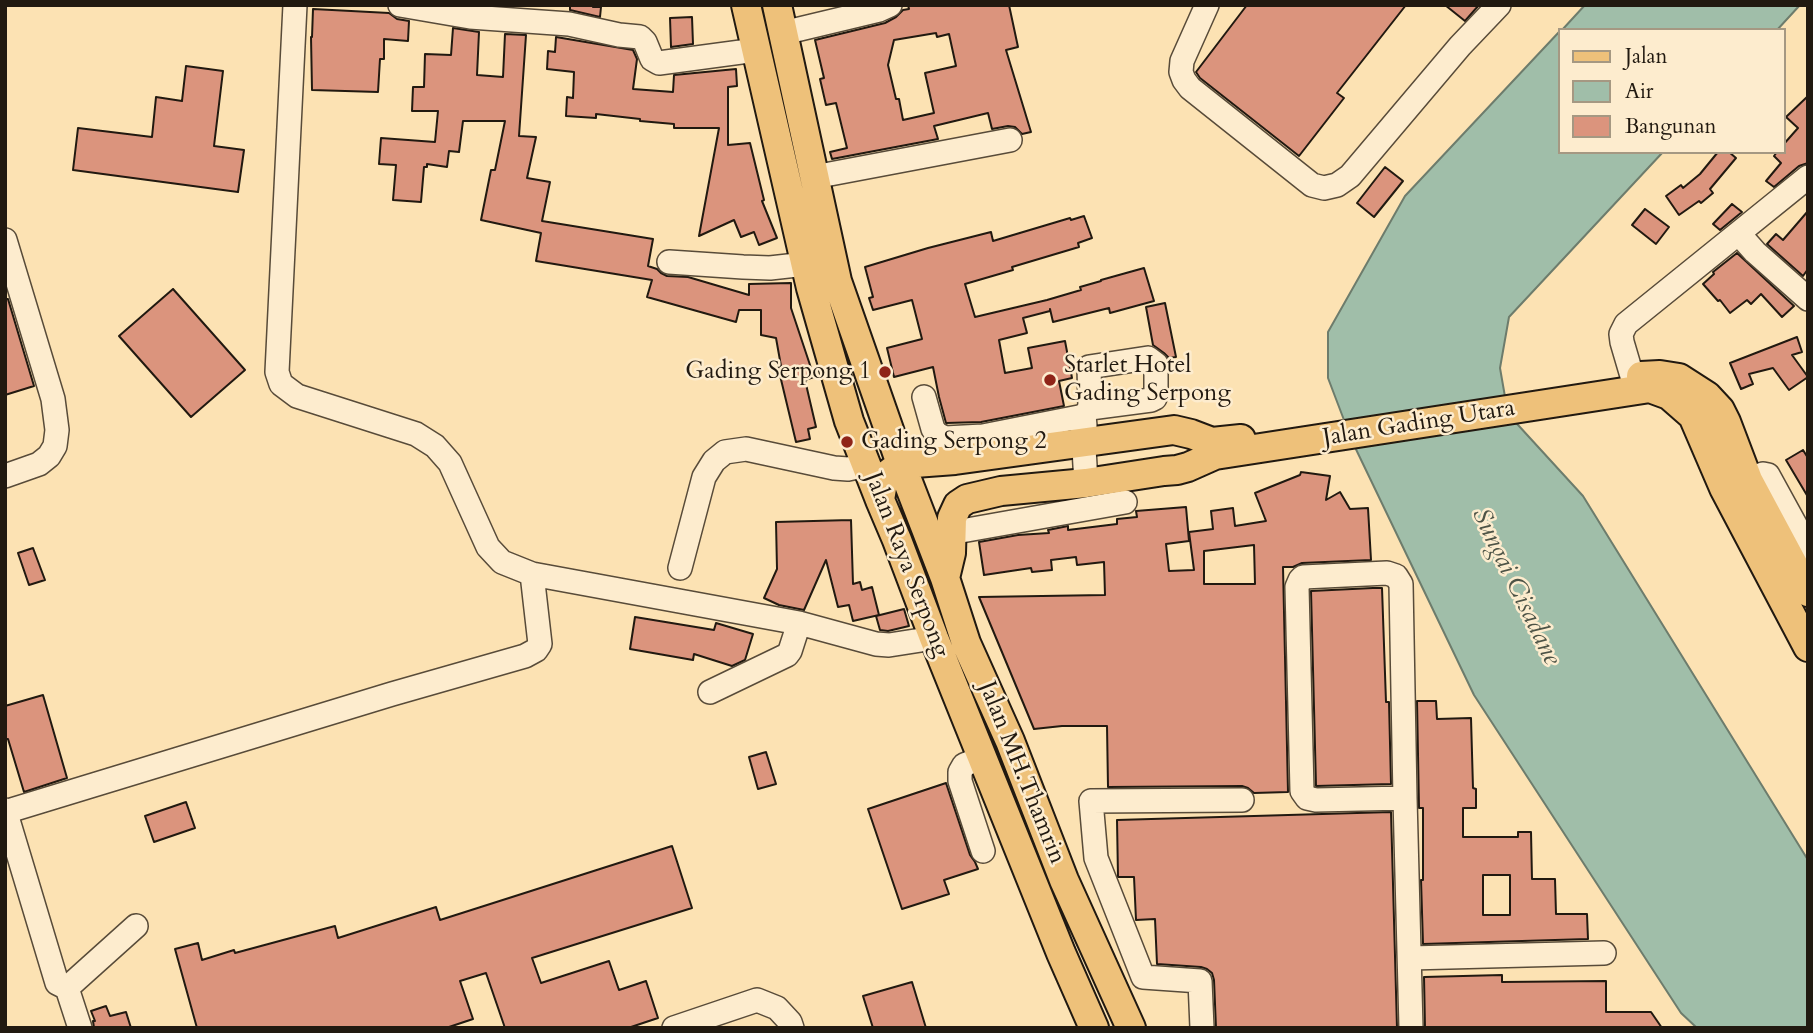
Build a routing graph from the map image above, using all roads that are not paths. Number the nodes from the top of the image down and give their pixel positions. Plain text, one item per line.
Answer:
1 (295, 5) edge
2 (400, 5) edge
3 (746, 5) edge
4 (777, 5) edge
5 (890, 5) edge
6 (1207, 5) edge
7 (1499, 5) edge
8 (471, 11) edge
9 (783, 33) junction
10 (755, 50) junction
11 (1010, 140) dead end
12 (814, 177) junction
13 (1808, 177) edge
14 (1739, 234) junction
15 (5, 240) edge
16 (668, 262) dead end
17 (806, 264) junction
18 (1808, 299) edge
19 (1621, 384) junction
20 (924, 397) dead end
21 (1087, 427) junction
22 (1714, 427) junction
23 (1243, 445) junction
24 (901, 464) junction
25 (866, 465) junction
26 (5, 476) edge
27 (1748, 480) junction
28 (1086, 483) junction
29 (880, 500) junction
30 (1125, 502) dead end
31 (920, 516) joint
32 (950, 533) junction
33 (1808, 548) edge
34 (680, 568) dead end
35 (531, 574) junction
36 (945, 578) junction
37 (1808, 592) edge
38 (799, 622) junction
39 (934, 638) junction
40 (1808, 647) edge
41 (710, 692) dead end
42 (983, 757) junction
43 (1405, 798) junction
44 (1242, 800) dead end
45 (5, 811) edge
46 (983, 851) dead end
47 (136, 926) dead end
48 (1604, 953) dead end
49 (1410, 958) junction
50 (66, 988) junction
51 (80, 1028) edge
52 (674, 1028) edge
53 (792, 1028) edge
54 (1094, 1028) edge
55 (1131, 1028) edge
56 (1202, 1028) edge
57 (1411, 1028) edge

1 - 35 street
2 - 8 street
3 - 10 main road, Jalan Raya Serpong
4 - 9 main road, Jalan Raya Serpong
5 - 9 street
6 - 7 street
8 - 10 street
9 - 12 main road, Jalan Raya Serpong
10 - 17 main road, Jalan Raya Serpong
11 - 12 street
12 - 24 main road, Jalan Raya Serpong
13 - 14 street
14 - 18 street
14 - 19 street
15 - 26 street
16 - 17 street
17 - 25 main road, Jalan Raya Serpong
19 - 22 main road, Jalan Gading Utara
19 - 23 main road, Jalan Gading Utara
20 - 21 street
21 - 23 main road, Jalan Gading Utara
21 - 24 main road, Jalan Gading Utara
21 - 28 street
22 - 27 main road, Jalan Gading Utara
22 - 40 main road, Jalan Gading Utara
23 - 28 main road, Jalan Gading Utara
24 - 29 main road
24 - 31 main road, Jalan Raya Serpong
25 - 29 main road, Jalan Raya Serpong
25 - 34 street
27 - 33 street
27 - 37 main road, Jalan Gading Utara
28 - 32 main road, Jalan Gading Utara
29 - 39 main road, Jalan Raya Serpong
30 - 32 street
31 - 36 main road, Jalan MH.Thamrin
32 - 36 main road, Jalan Gading Utara
35 - 38 street
35 - 45 street
36 - 55 main road, Jalan MH.Thamrin
38 - 39 street
38 - 41 street
39 - 42 main road, Jalan Raya Serpong
42 - 46 street
42 - 54 main road, Jalan Raya Serpong
43 - 43 street
43 - 49 street
44 - 56 street
45 - 50 street
47 - 50 street
48 - 49 street
49 - 57 street
50 - 51 street
52 - 53 street

